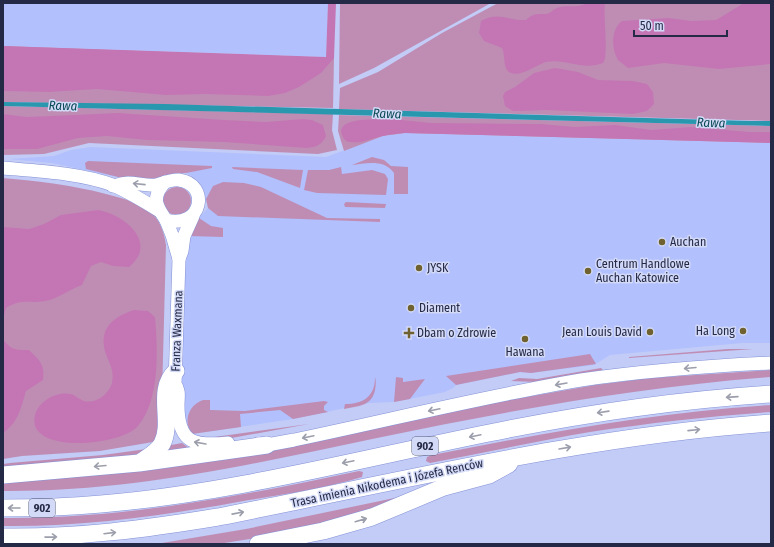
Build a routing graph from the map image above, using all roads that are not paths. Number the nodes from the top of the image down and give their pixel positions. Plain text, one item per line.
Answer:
1 (3, 168) edge
2 (165, 182) junction
3 (113, 186) junction
4 (162, 215) junction
5 (192, 216) junction
6 (178, 259) junction
7 (771, 363) edge
8 (176, 370) junction
9 (771, 394) edge
10 (771, 423) edge
11 (267, 445) junction
12 (527, 455) junction
13 (139, 463) junction
14 (3, 474) edge
15 (3, 508) edge
16 (3, 537) edge
17 (258, 544) edge

1 - 3 street
2 -> 3 street
2 - 4 street
2 - 5 street
3 - 4 street
4 - 5 street
4 - 6 street
5 - 6 street
6 - 8 street, Franza Waxmana
7 -> 11 street
11 -> 8 street, Franza Waxmana
8 - 13 main road
9 -> 15 main road, 902
12 -> 10 main road, Trasa imienia Nikodema i Józefa Renców / 902
11 - 13 main road
16 -> 12 main road, Trasa imienia Nikodema i Józefa Renców / 902
17 -> 12 main road
13 -> 14 main road

